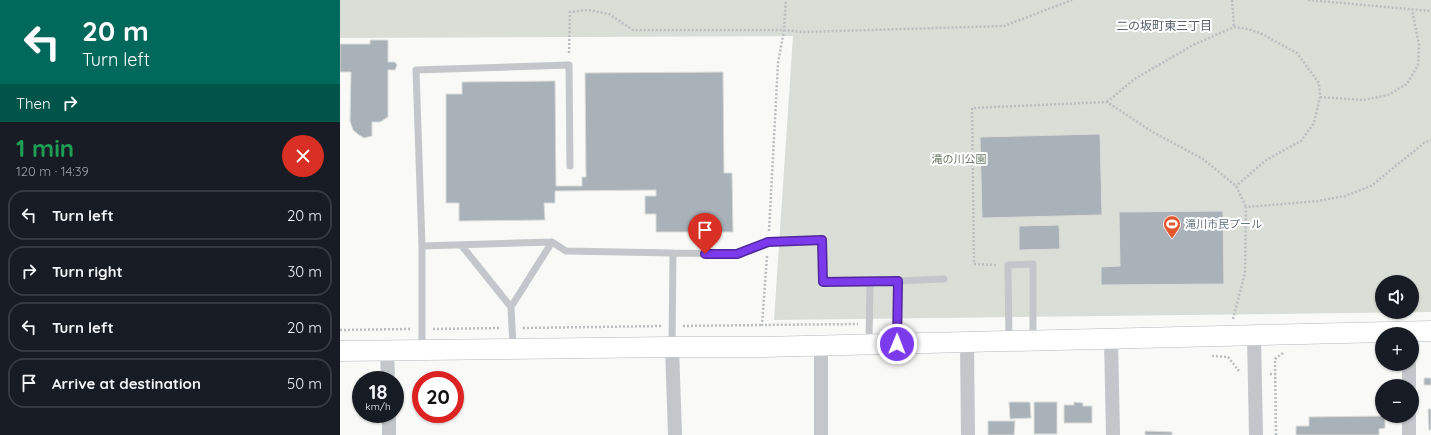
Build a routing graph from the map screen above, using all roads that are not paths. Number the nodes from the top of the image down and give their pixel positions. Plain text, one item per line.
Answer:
1 (570, 166) dead end
2 (552, 242) junction
3 (422, 246) junction
4 (462, 246) junction
5 (673, 253) junction
6 (944, 279) dead end
7 (870, 281) junction
8 (898, 281) junction
9 (511, 307) junction
10 (1431, 331) edge
11 (1419, 332) edge
12 (1375, 334) edge
13 (1254, 336) junction
14 (1111, 339) junction
15 (1009, 341) junction
16 (1032, 341) junction
17 (967, 342) junction
18 (897, 344) junction
19 (869, 345) junction
20 (821, 346) junction
21 (672, 347) junction
22 (513, 349) junction
23 (422, 350) junction
24 (387, 351) junction
25 (340, 352) edge
26 (388, 371) edge
27 (389, 423) edge
28 (1409, 423) edge
29 (389, 435) edge
30 (675, 435) edge
31 (821, 435) edge
32 (968, 435) edge
33 (1113, 435) edge
34 (1256, 435) edge
35 (1409, 435) edge

1 - 3 lane
2 - 4 lane
2 - 5 lane
2 - 9 lane
3 - 4 lane
3 - 23 lane
4 - 9 lane
5 - 7 lane
5 - 21 lane
6 - 8 lane
7 - 8 lane
7 - 19 lane
8 - 18 lane
9 - 22 lane
10 - 11 street
12 - 13 street
13 - 14 street
13 - 34 street
14 - 16 street
14 - 33 street
15 - 16 street
15 - 16 lane
15 - 17 street
17 - 18 street
17 - 32 street
18 - 19 street
19 - 20 street
20 - 21 street
20 - 31 street
21 - 22 street
21 - 30 street
22 - 23 street
23 - 24 street
24 - 25 street
24 - 26 street
27 - 29 street
28 - 35 street

